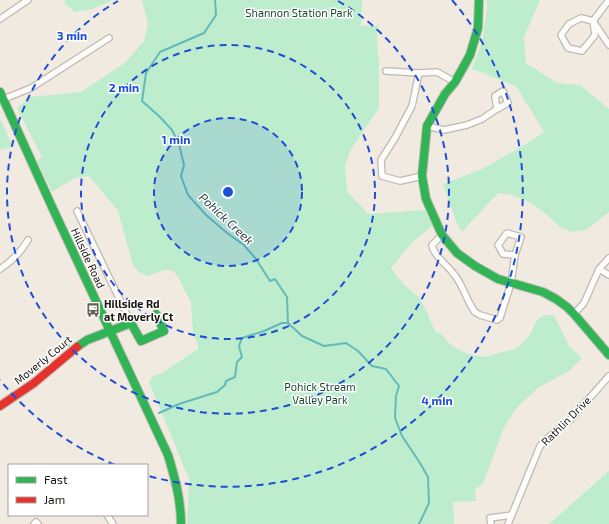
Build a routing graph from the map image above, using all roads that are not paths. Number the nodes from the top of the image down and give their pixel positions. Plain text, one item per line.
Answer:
1 (28, 0) edge
2 (479, 0) edge
3 (609, 0) edge
4 (0, 18) edge
5 (593, 21) junction
6 (109, 38) dead end
7 (609, 45) edge
8 (386, 71) dead end
9 (419, 73) junction
10 (455, 82) junction
11 (2, 95) edge
12 (497, 109) dead end
13 (427, 126) junction
14 (422, 176) junction
15 (77, 211) dead end
16 (442, 235) junction
17 (28, 240) dead end
18 (515, 255) junction
19 (609, 258) edge
20 (0, 269) edge
21 (599, 269) junction
22 (609, 275) edge
23 (511, 283) junction
24 (156, 314) dead end
25 (574, 314) junction
26 (130, 324) junction
27 (110, 331) junction
28 (609, 355) edge
29 (609, 376) edge
30 (0, 406) edge
31 (512, 515) junction
32 (34, 524) edge
33 (38, 524) edge
34 (182, 524) edge
35 (491, 524) edge
36 (508, 524) edge

1 - 4 street
2 - 10 street
3 - 5 street
5 - 5 street
5 - 7 street
6 - 11 street
8 - 9 street
9 - 10 street
9 - 14 street
10 - 13 street
11 - 27 street, Hillside Road
12 - 13 street
13 - 14 street
14 - 16 street
15 - 26 street
16 - 23 street
16 - 23 street
17 - 20 street
18 - 18 street
18 - 23 street
19 - 21 street
21 - 22 street
21 - 25 street
23 - 25 street
24 - 26 street
25 - 28 street
26 - 27 street, Moverly Court
27 - 30 street, Moverly Court
27 - 34 street, Hillside Road
29 - 31 street, Rathlin Drive
31 - 35 street
31 - 36 street, Rathlin Drive
32 - 33 street

